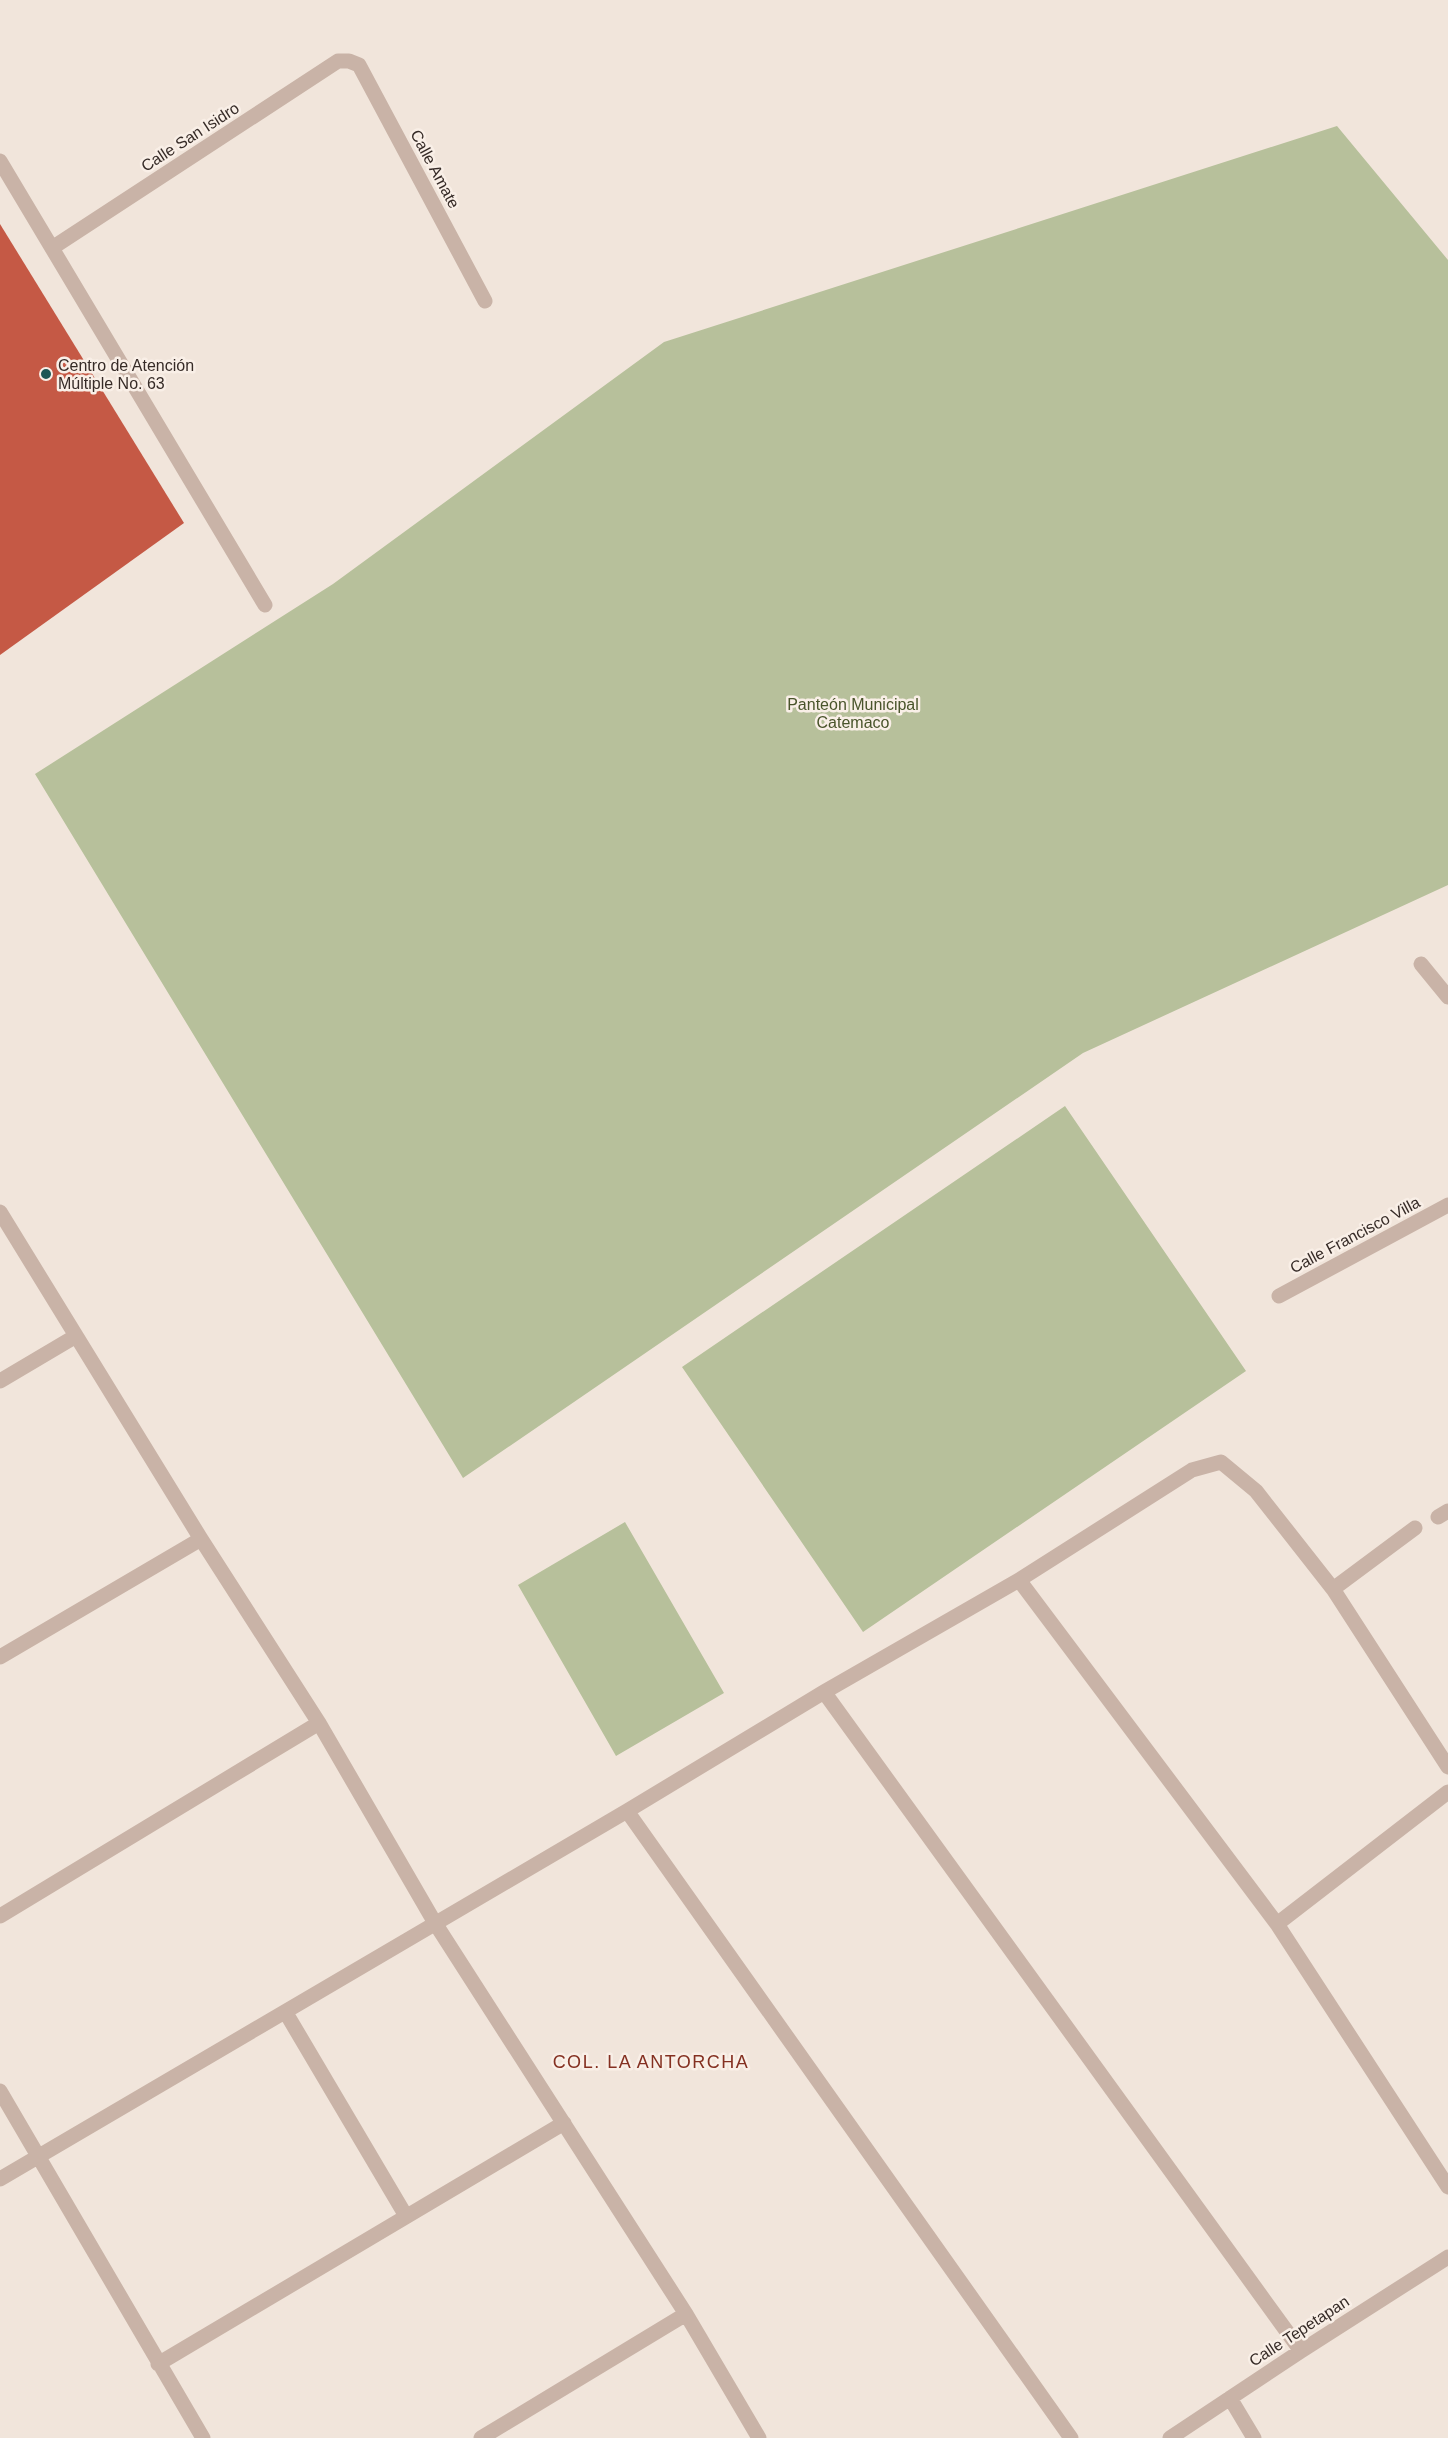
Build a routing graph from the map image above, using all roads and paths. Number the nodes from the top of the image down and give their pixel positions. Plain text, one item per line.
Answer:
1 (349, 61) joint
2 (0, 161) edge
3 (52, 248) junction
4 (485, 301) dead end
5 (265, 605) dead end
6 (1421, 964) dead end
7 (1448, 997) edge
8 (1448, 1205) edge
9 (0, 1212) edge
10 (1280, 1296) dead end
11 (76, 1336) junction
12 (0, 1381) edge
13 (1415, 1528) dead end
14 (201, 1539) junction
15 (1018, 1580) junction
16 (1333, 1589) junction
17 (0, 1657) edge
18 (824, 1692) junction
19 (319, 1723) junction
20 (1448, 1767) edge
21 (1448, 1792) edge
22 (627, 1811) junction
23 (0, 1916) edge
24 (435, 1923) junction
25 (1277, 1924) junction
26 (286, 2013) junction
27 (0, 2091) edge
28 (564, 2123) junction
29 (37, 2157) junction
30 (0, 2180) edge
31 (1448, 2187) edge
32 (406, 2216) junction
33 (1448, 2257) edge
34 (686, 2314) junction
35 (1301, 2351) junction
36 (158, 2364) junction
37 (1230, 2398) junction
38 (487, 2436) edge
39 (203, 2438) edge
40 (759, 2438) edge
41 (1071, 2438) edge
42 (1170, 2438) edge
43 (1254, 2438) edge

1 - 3 street, Calle San Isidro
1 - 4 street, Calle Amate
2 - 3 street
3 - 5 street
6 - 7 street
8 - 10 street, Calle Francisco Villa
9 - 11 street
11 - 12 street
11 - 14 street
13 - 16 street
14 - 17 street
14 - 19 street
15 - 16 street
15 - 18 street
15 - 25 street
16 - 20 street
18 - 22 street
18 - 35 street
19 - 23 street
19 - 24 street
21 - 25 street
22 - 24 street
22 - 41 street
24 - 26 street
24 - 28 street
25 - 31 street
26 - 29 street
26 - 32 street
27 - 29 street
28 - 32 street
28 - 34 street
29 - 30 street
29 - 36 street
32 - 36 street
33 - 35 street, Calle Tepetapan
34 - 38 street
34 - 40 street
35 - 37 street, Calle Tepetapan
36 - 39 street
37 - 42 street, Calle Tepetapan
37 - 43 street

